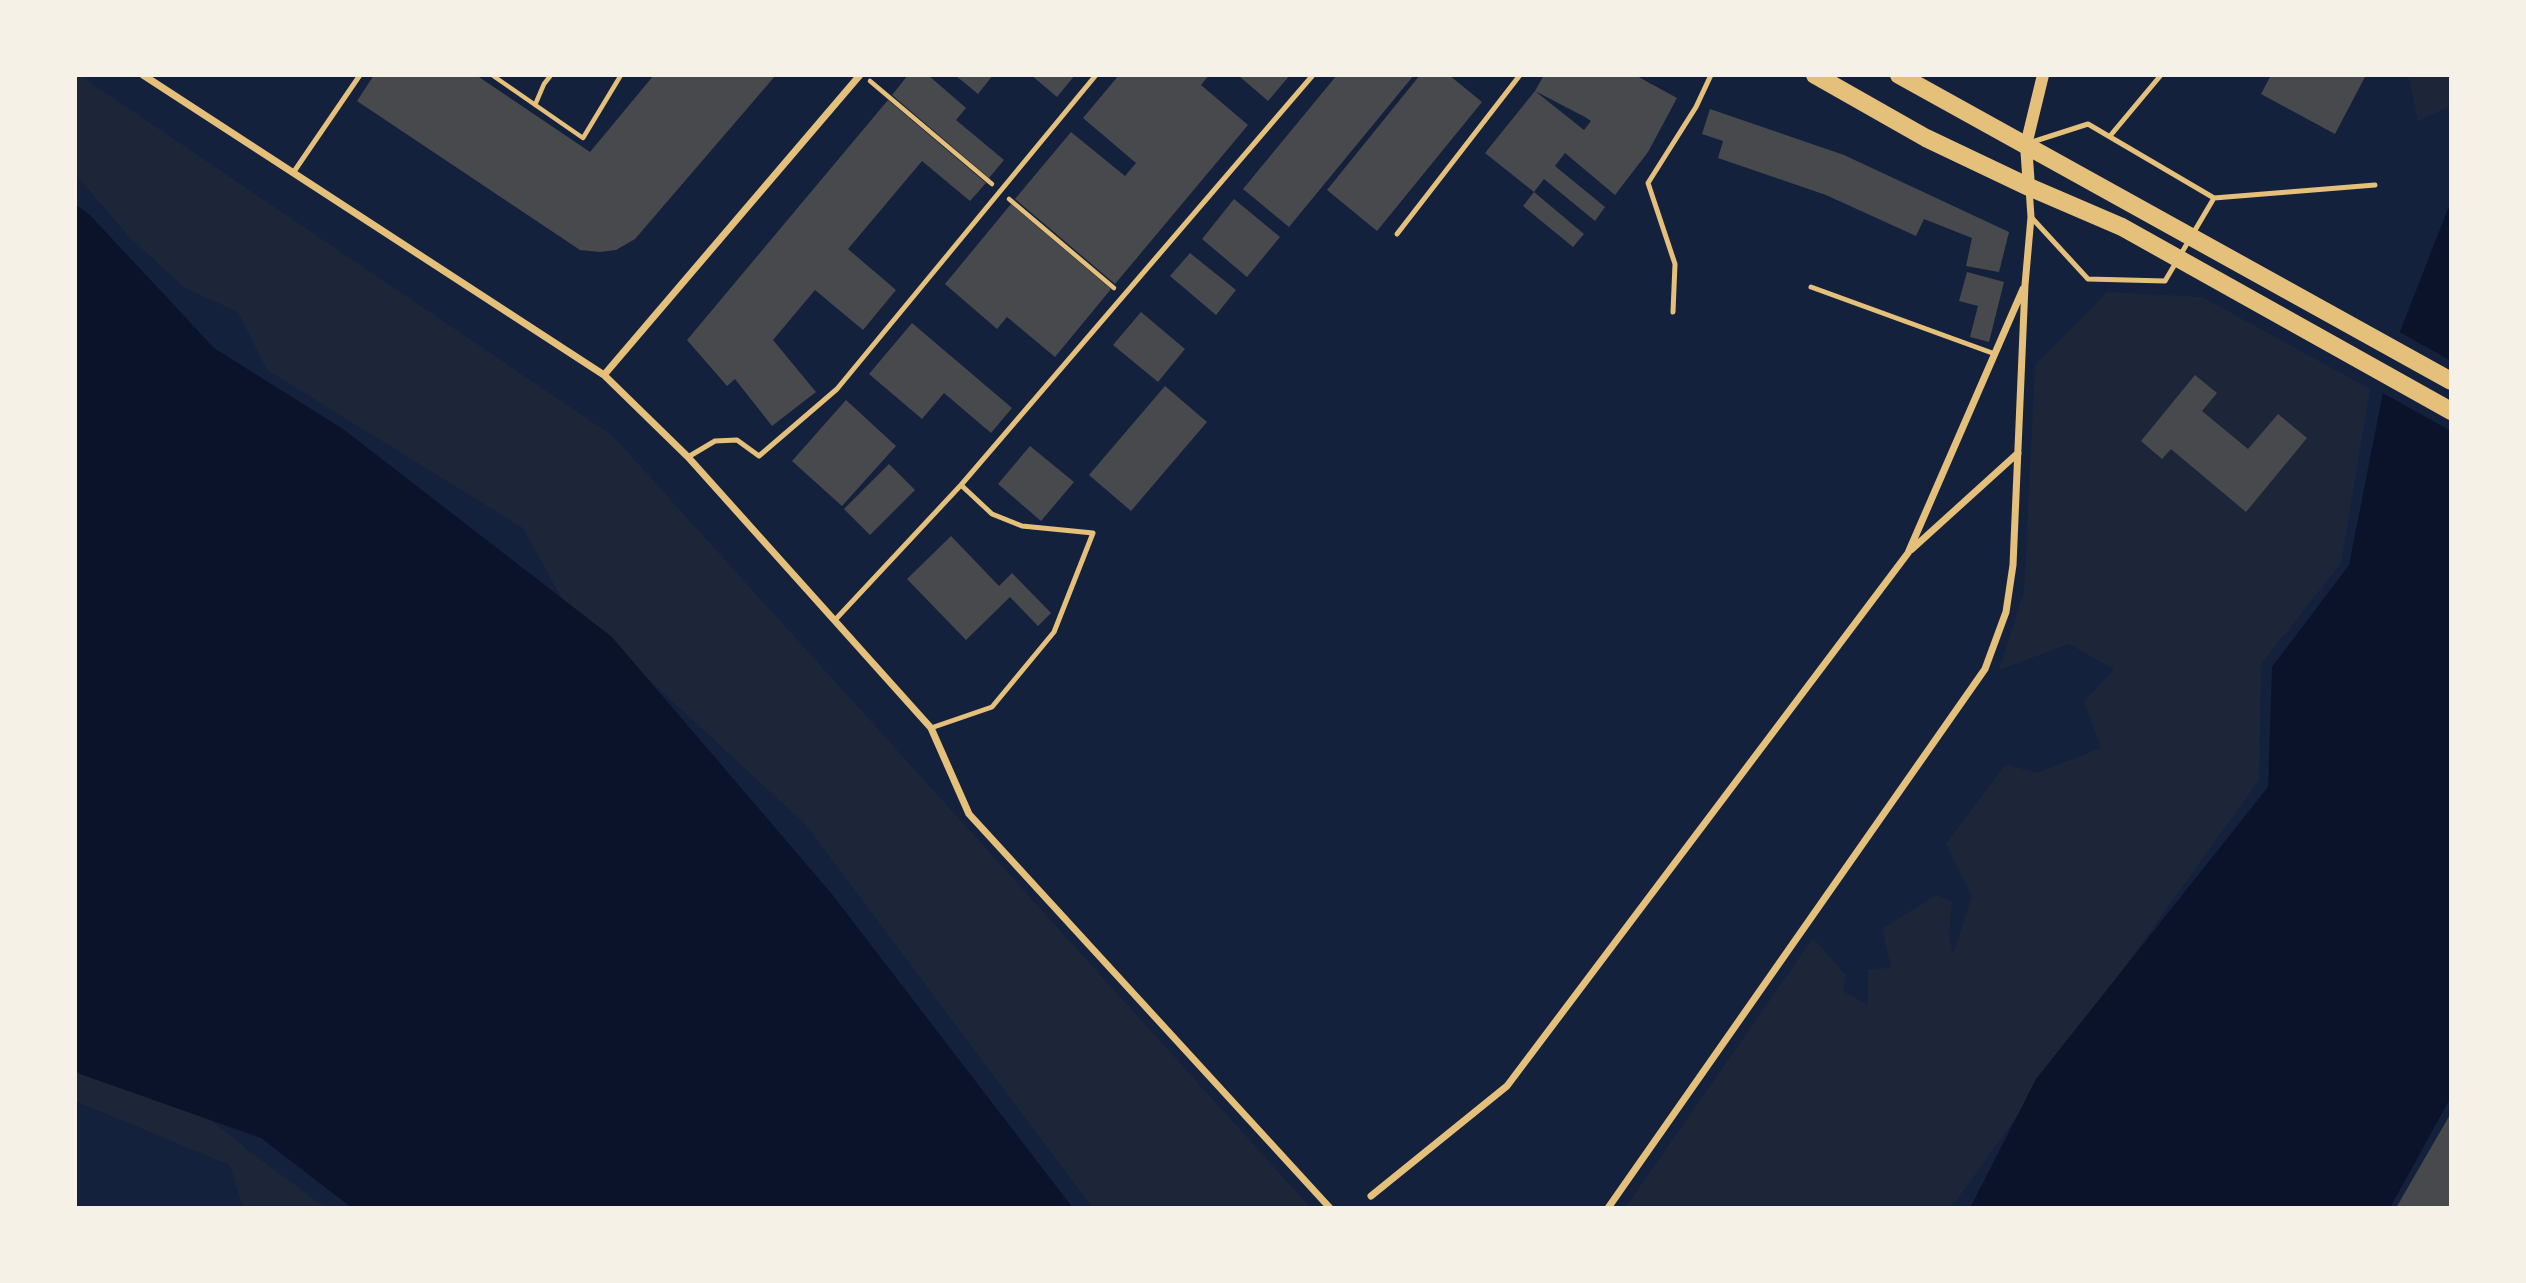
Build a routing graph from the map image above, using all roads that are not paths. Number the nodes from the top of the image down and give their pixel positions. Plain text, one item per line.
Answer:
1 (143, 75) edge
2 (360, 75) edge
3 (860, 75) edge
4 (1096, 75) edge
5 (1313, 75) edge
6 (1520, 75) edge
7 (1712, 75) edge
8 (1815, 75) edge
9 (1899, 75) edge
10 (2043, 75) edge
11 (2161, 75) edge
12 (2110, 136) junction
13 (2026, 145) junction
14 (293, 173) junction
15 (2375, 185) dead end
16 (2029, 187) junction
17 (2214, 198) junction
18 (2031, 217) junction
19 (1396, 233) dead end
20 (2025, 285) junction
21 (1811, 287) dead end
22 (1672, 312) dead end
23 (1995, 354) junction
24 (604, 375) junction
25 (2451, 381) edge
26 (2451, 411) edge
27 (2018, 453) junction
28 (688, 457) junction
29 (961, 485) junction
30 (1908, 552) junction
31 (835, 621) junction
32 (931, 727) junction
33 (1371, 1196) dead end
34 (1331, 1208) edge
35 (1608, 1208) edge

1 - 14 street
2 - 14 lane
3 - 24 street
4 - 28 lane
5 - 29 lane
6 - 19 lane
7 - 22 lane
8 - 16 main road
9 - 13 main road
10 - 13 street
11 - 12 lane
12 - 13 lane
12 - 17 lane
13 - 16 street
13 - 25 main road
14 - 24 street
15 - 17 lane
16 - 18 street
16 - 26 main road
17 - 18 lane
18 - 20 street
20 - 23 street
20 - 27 street
21 - 23 lane
23 - 30 street
24 - 28 street
27 - 30 street
27 - 35 street
28 - 31 street
29 - 31 lane
29 - 32 lane
30 - 33 street
31 - 32 street
32 - 34 street

